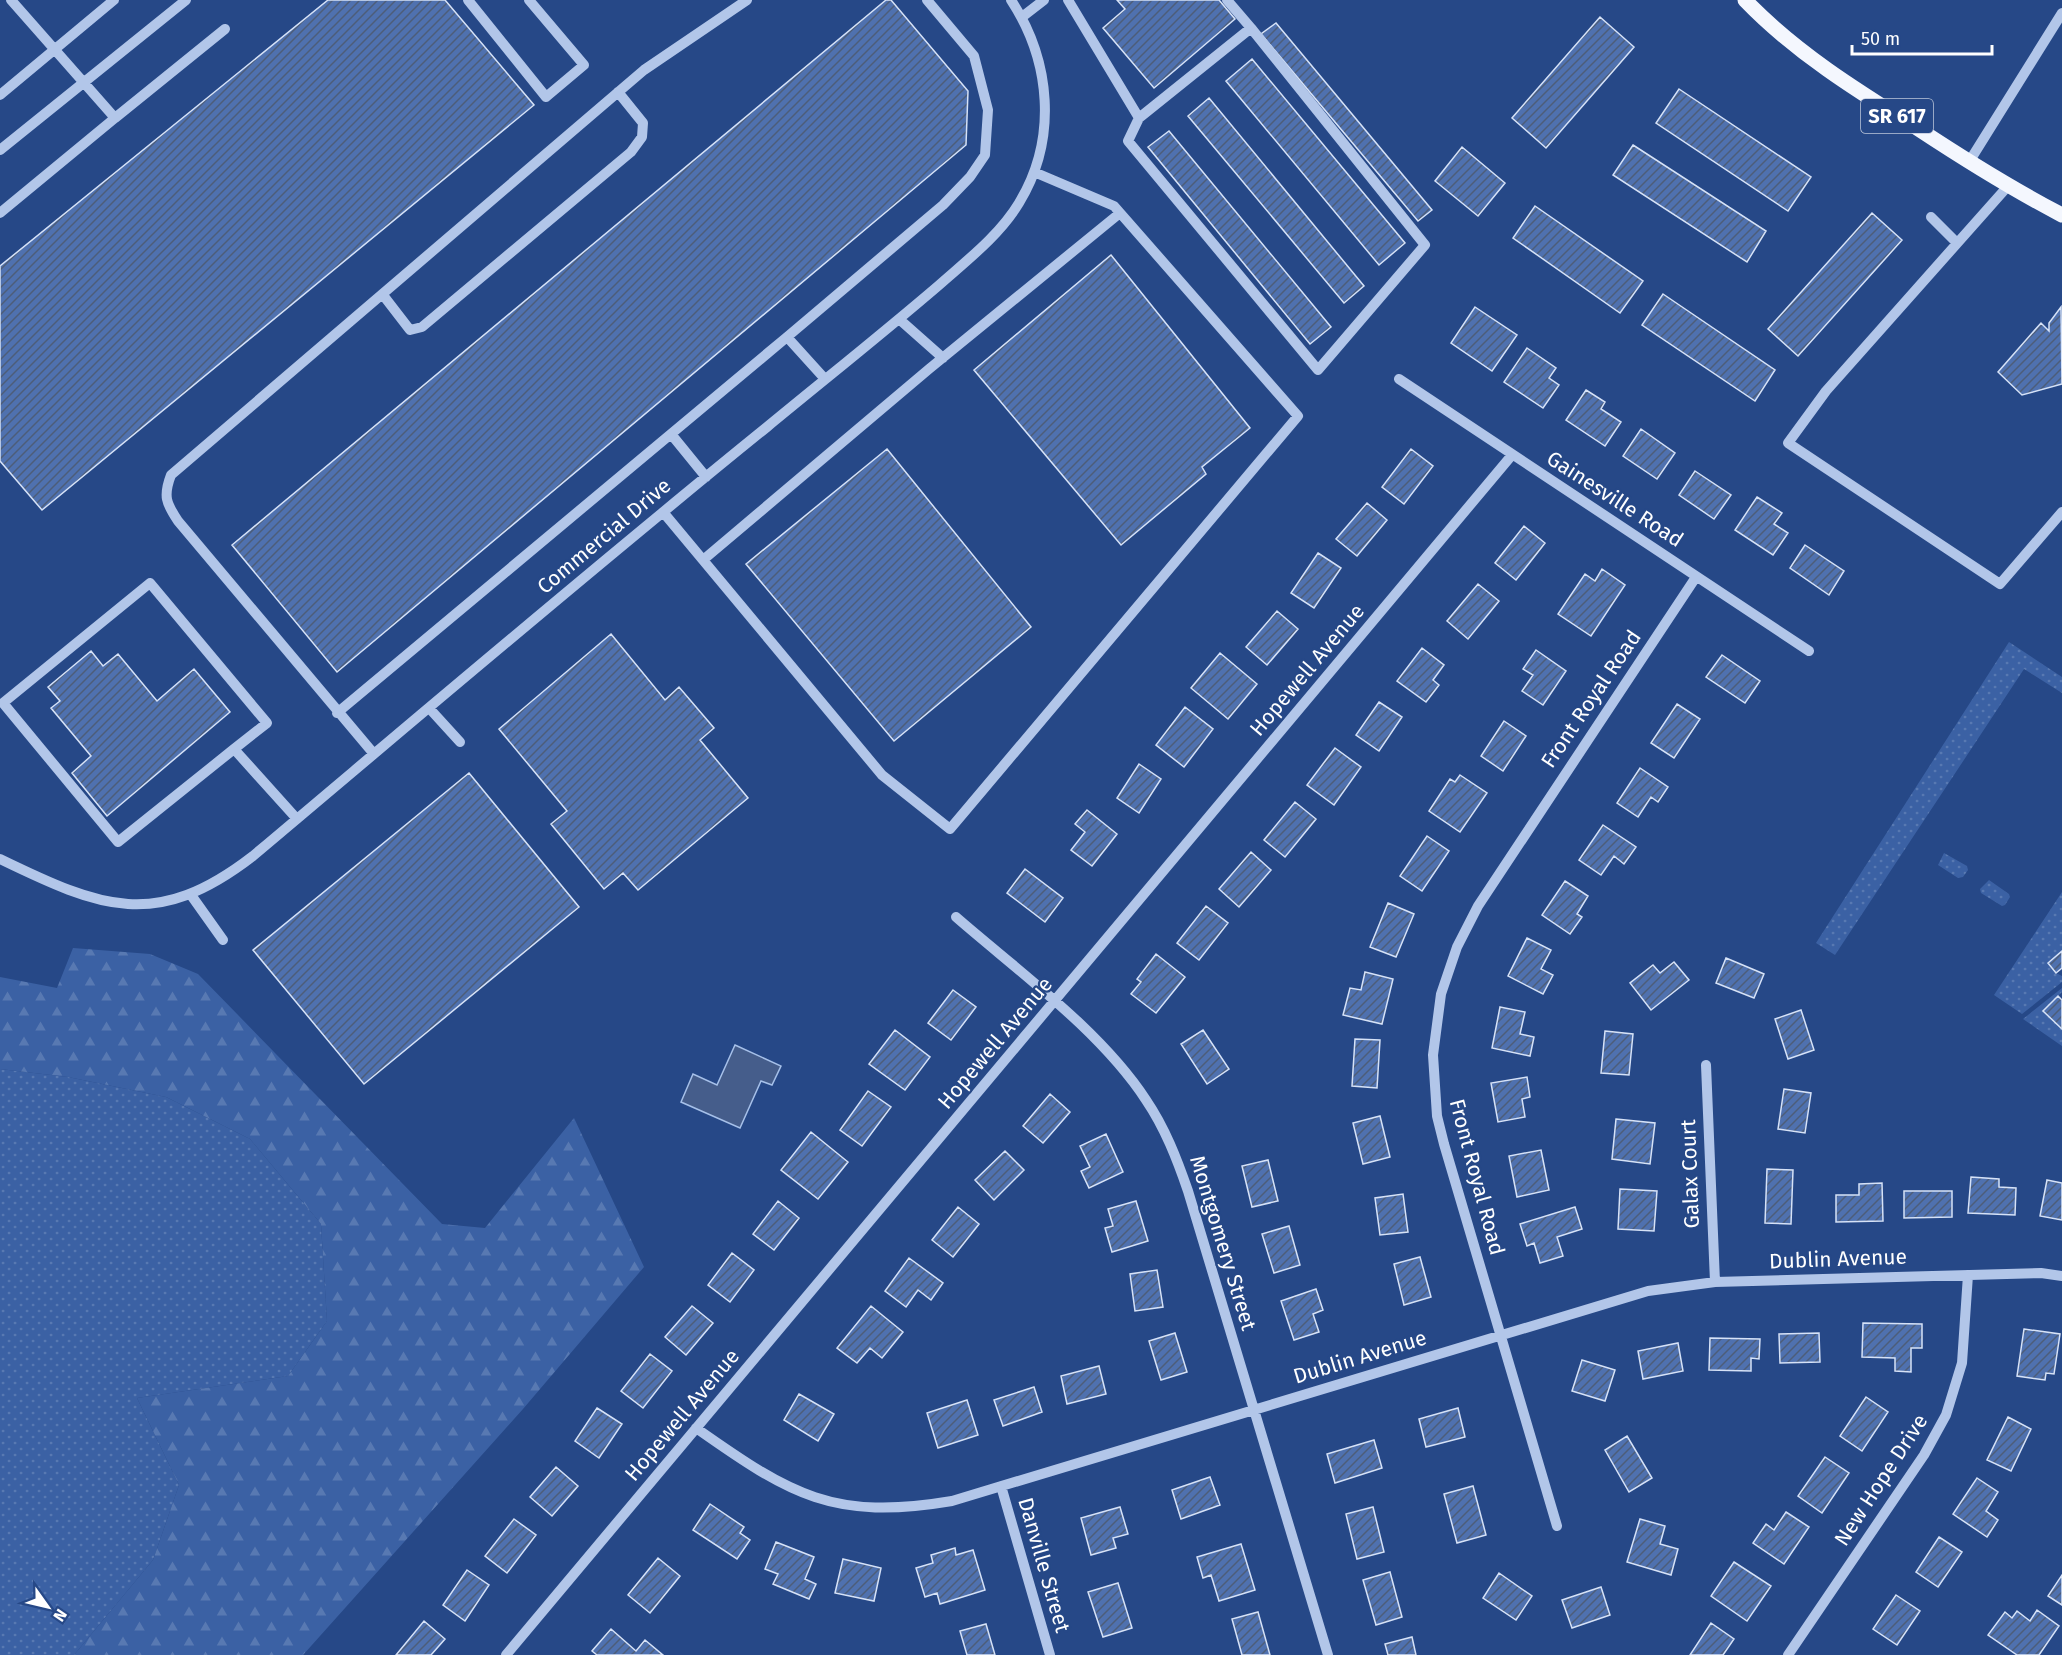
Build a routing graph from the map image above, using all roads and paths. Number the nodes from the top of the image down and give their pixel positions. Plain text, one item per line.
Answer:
1 (11, 0) edge
2 (114, 0) edge
3 (186, 0) edge
4 (468, 0) edge
5 (529, 0) edge
6 (747, 0) edge
7 (927, 0) edge
8 (1011, 0) edge
9 (1044, 0) edge
10 (1068, 0) edge
11 (1227, 0) edge
12 (1745, 0) edge
13 (2062, 13) edge
14 (1022, 17) junction
15 (1251, 28) junction
16 (225, 29) dead end
17 (56, 49) junction
18 (84, 82) junction
19 (618, 92) junction
20 (0, 95) edge
21 (115, 118) junction
22 (1139, 118) junction
23 (0, 150) edge
24 (1969, 162) junction
25 (1034, 172) junction
26 (2008, 186) junction
27 (0, 213) edge
28 (1120, 213) junction
29 (2062, 215) edge
30 (1931, 217) dead end
31 (1957, 243) junction
32 (382, 295) junction
33 (899, 319) junction
34 (787, 336) junction
35 (943, 358) junction
36 (1399, 379) dead end
37 (825, 380) junction
38 (671, 434) junction
39 (1512, 455) junction
40 (706, 477) junction
41 (663, 512) junction
42 (2062, 512) edge
43 (703, 560) junction
44 (1696, 577) junction
45 (1809, 651) dead end
46 (429, 708) junction
47 (337, 713) junction
48 (460, 742) dead end
49 (234, 749) junction
50 (374, 754) junction
51 (297, 819) junction
52 (0, 859) edge
53 (191, 895) junction
54 (956, 917) dead end
55 (223, 940) dead end
56 (1054, 1002) junction
57 (1706, 1065) dead end
58 (1968, 1275) junction
59 (2062, 1276) edge
60 (1715, 1282) junction
61 (1500, 1335) junction
62 (1254, 1409) junction
63 (696, 1428) junction
64 (1001, 1486) junction
65 (1557, 1526) dead end
66 (509, 1654) edge
67 (1050, 1655) edge
68 (1328, 1655) edge
69 (1788, 1655) edge

1 - 17 street
2 - 17 street
3 - 18 street
4 - 5 street
6 - 19 street
7 - 34 street
8 - 14 street, Commercial Drive
9 - 14 street
10 - 22 street
11 - 15 street
12 - 24 main road, SR 617
13 - 24 street
14 - 25 street, Commercial Drive
15 - 22 street
15 - 22 street
16 - 21 street
17 - 18 street
17 - 20 street
18 - 21 street
18 - 23 street
19 - 32 street
19 - 32 street
21 - 27 street
24 - 26 main road, SR 617
25 - 28 street
25 - 33 street, Commercial Drive
26 - 29 main road, SR 617
26 - 31 street
28 - 35 street
28 - 43 street
30 - 31 street
31 - 42 street
32 - 47 street
33 - 35 street
33 - 37 street, Commercial Drive
34 - 37 street
34 - 38 street
35 - 43 street
36 - 39 street, Gainesville Road
37 - 40 street, Commercial Drive
38 - 40 street
38 - 47 street
39 - 44 street, Gainesville Road
39 - 56 street, Hopewell Avenue
40 - 41 street, Commercial Drive
41 - 43 street
41 - 46 street, Commercial Drive
44 - 45 street, Gainesville Road
44 - 61 street, Front Royal Road
46 - 48 street
46 - 50 street, Commercial Drive
47 - 50 street
49 - 49 street
49 - 51 street
50 - 51 street, Commercial Drive
51 - 53 street, Commercial Drive
52 - 53 street, Commercial Drive
53 - 55 street
54 - 56 street, Montgomery Street
56 - 62 street, Montgomery Street
56 - 63 street, Hopewell Avenue
57 - 60 street, Galax Court
58 - 59 street, Dublin Avenue
58 - 60 street, Dublin Avenue
58 - 69 street, New Hope Drive
60 - 61 street, Dublin Avenue
61 - 62 street, Dublin Avenue
61 - 65 street, Front Royal Road
62 - 64 street, Dublin Avenue
62 - 68 street, Montgomery Street
63 - 64 street, Dublin Avenue
63 - 66 street, Hopewell Avenue
64 - 67 street, Danville Street

